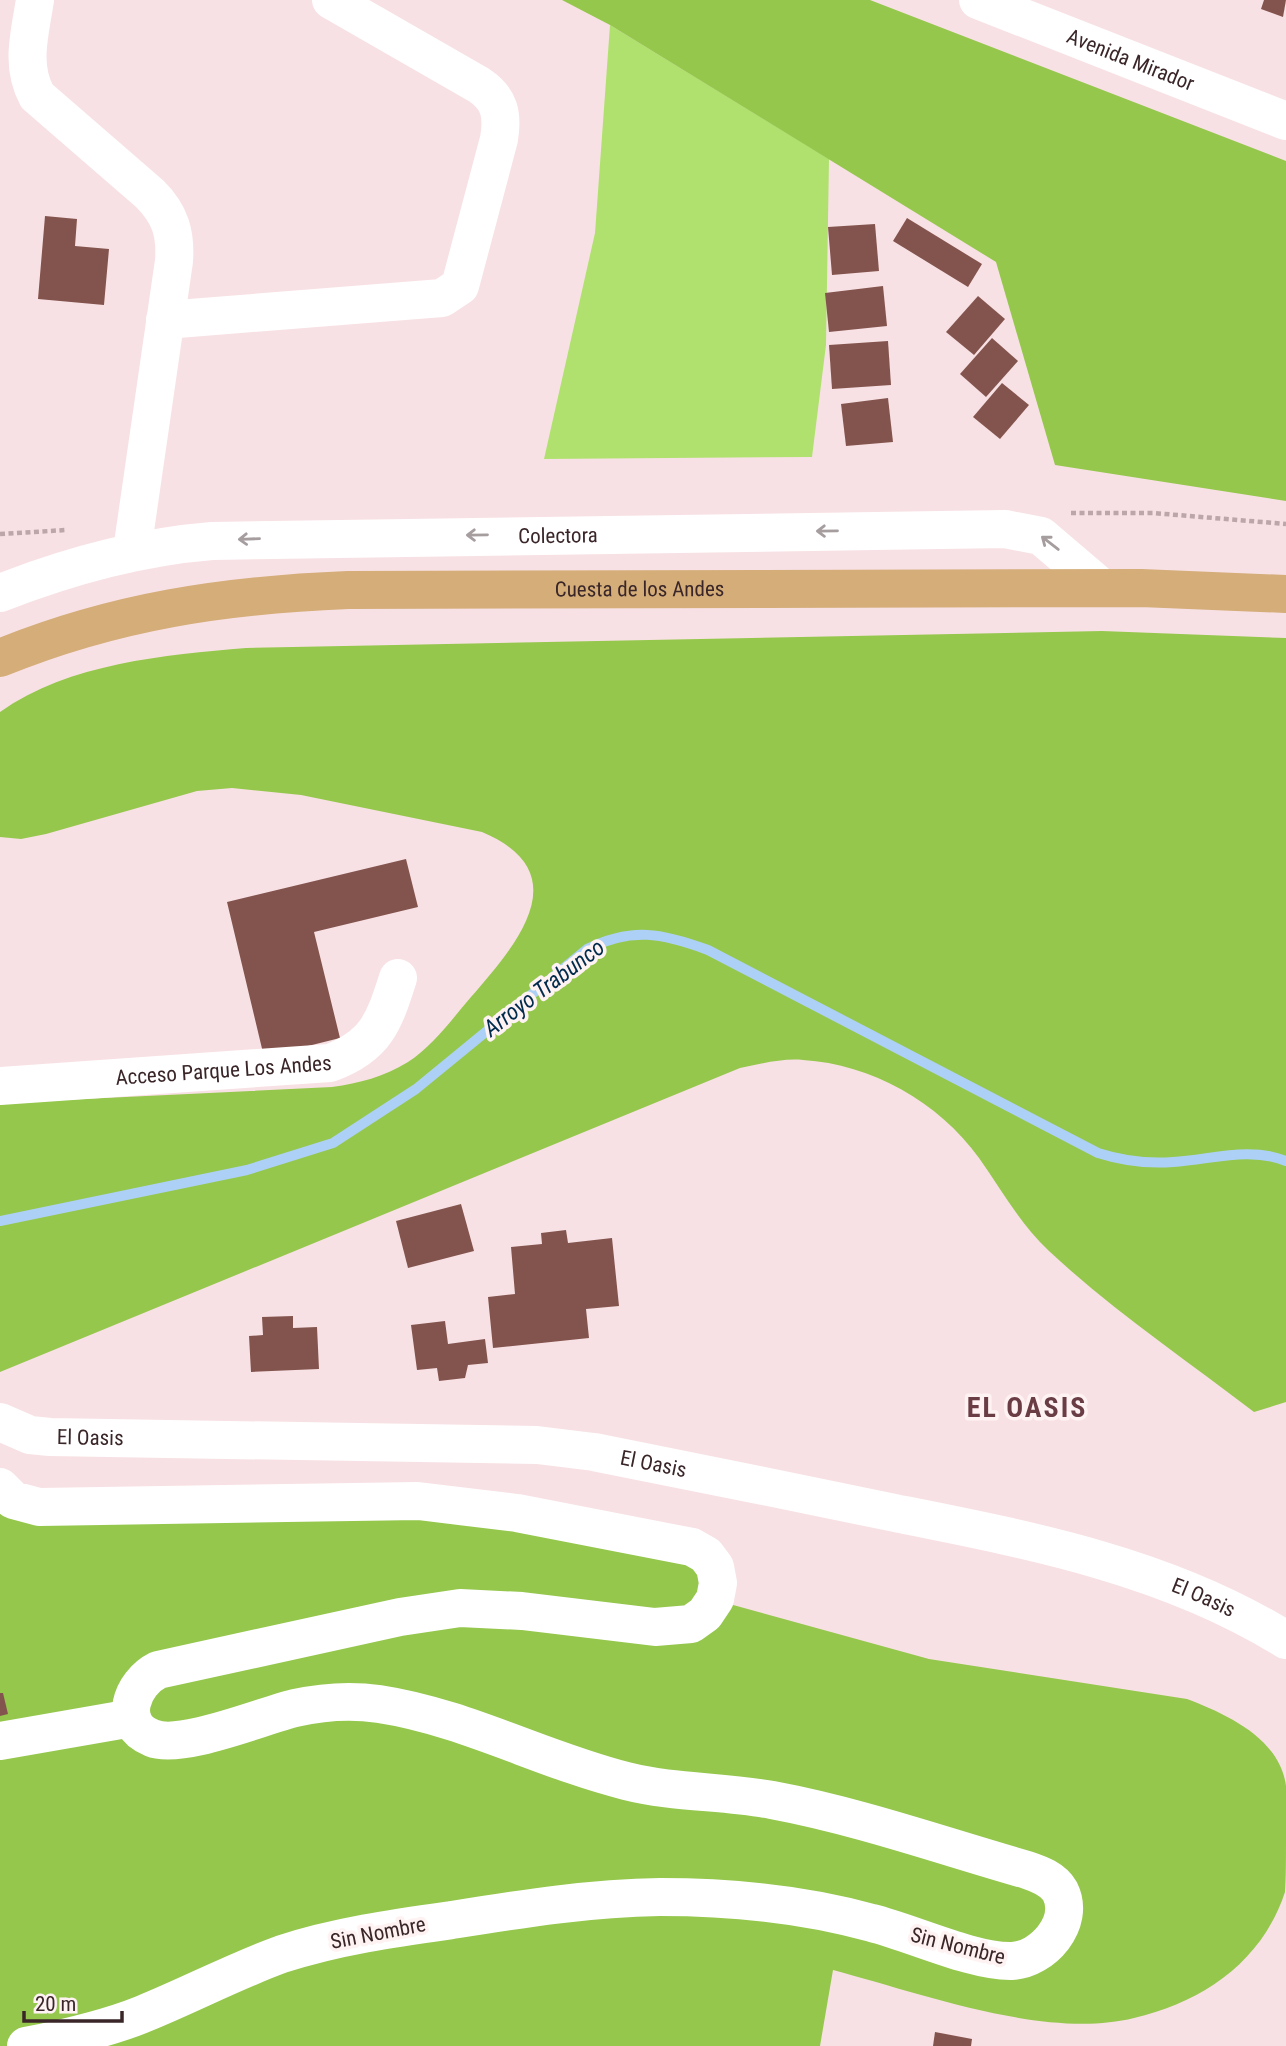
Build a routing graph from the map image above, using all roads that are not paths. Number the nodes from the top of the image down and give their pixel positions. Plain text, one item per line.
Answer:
1 (35, 0) edge
2 (331, 0) edge
3 (988, 2) edge
4 (1286, 121) edge
5 (165, 320) junction
6 (132, 551) junction
7 (1102, 588) junction
8 (0, 593) edge
9 (1286, 594) edge
10 (0, 658) edge
11 (398, 978) dead end
12 (0, 1086) edge
13 (3, 1434) edge
14 (0, 1487) edge
15 (1286, 1640) edge
16 (132, 1718) junction
17 (0, 1741) edge
18 (26, 2046) edge

1 - 5 street
2 - 5 street
3 - 4 street, Avenida Mirador
5 - 6 street
7 -> 6 street, Colectora
6 - 8 street, Colectora
7 - 9 main road, Cuesta de los Andes
7 - 10 main road, Cuesta de los Andes
11 - 12 street, Acceso Parque Los Andes
13 - 15 street, El Oasis
14 - 16 street
16 - 17 street
16 - 18 street, Sin Nombre

